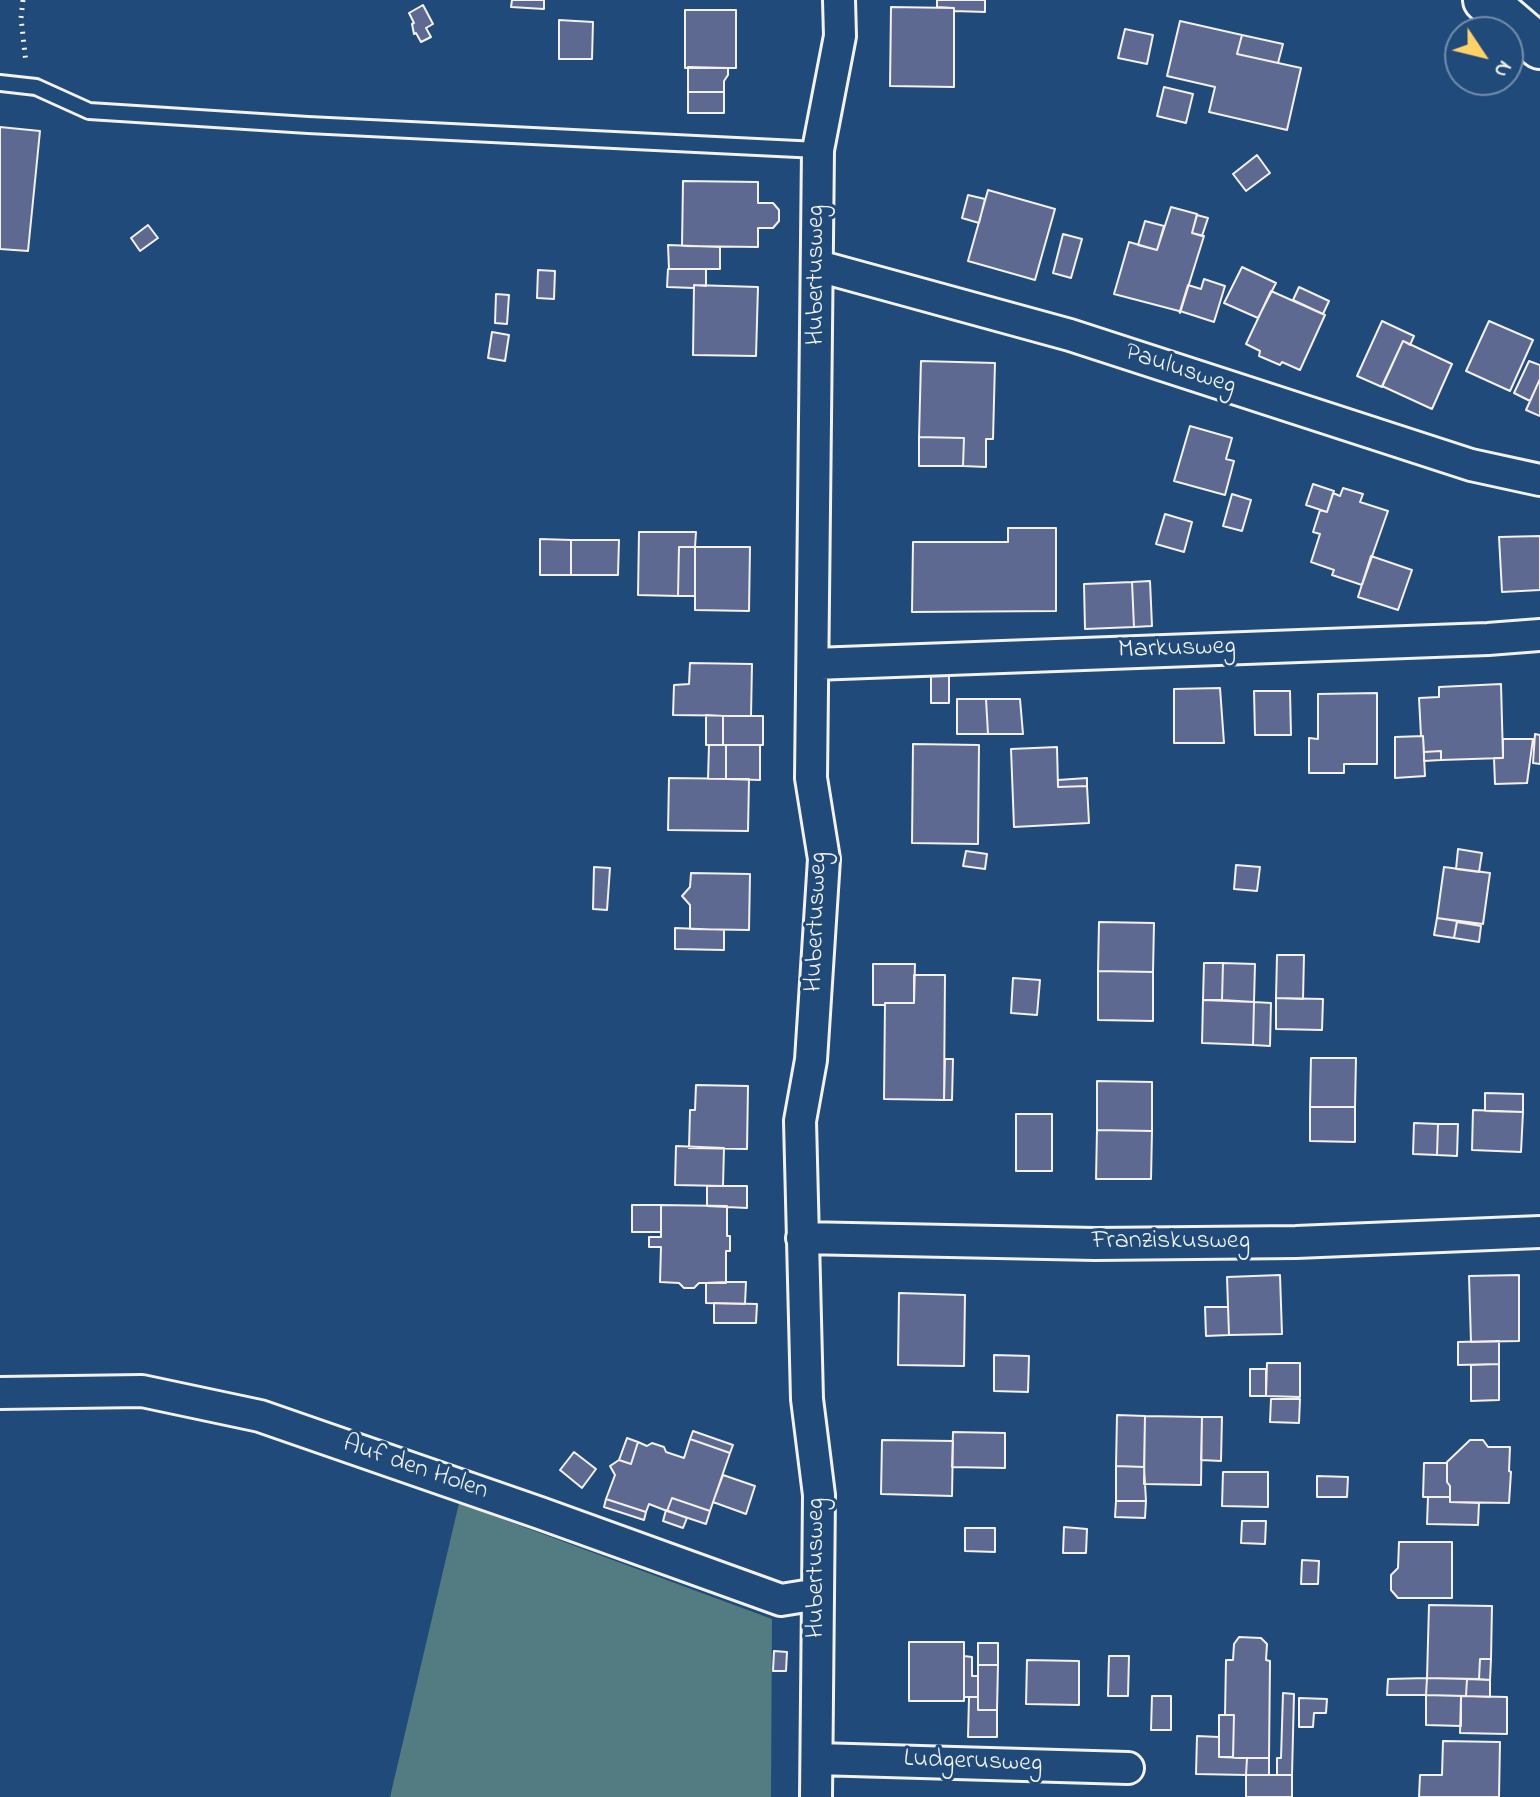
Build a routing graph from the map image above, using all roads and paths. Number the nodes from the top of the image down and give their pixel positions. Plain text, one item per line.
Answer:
1 (23, 0) edge
2 (839, 0) edge
3 (1485, 0) edge
4 (1540, 47) edge
5 (0, 83) edge
6 (36, 87) junction
7 (818, 150) junction
8 (818, 266) junction
9 (1540, 480) edge
10 (1540, 635) edge
11 (814, 664) junction
12 (1540, 1232) edge
13 (802, 1238) junction
14 (0, 1393) edge
15 (818, 1594) junction
16 (817, 1759) junction
17 (1128, 1768) dead end
18 (816, 1797) edge

1 - 6 path
2 - 7 street, Hubertusweg
3 - 4 main road
5 - 6 lane
6 - 7 lane
7 - 8 street, Hubertusweg
8 - 9 street, Paulusweg
8 - 11 street, Hubertusweg
10 - 11 street, Markusweg
11 - 13 street, Hubertusweg
12 - 13 street, Franziskusweg
13 - 15 street, Hubertusweg
14 - 15 street, Auf den Holen
15 - 16 street, Hubertusweg
16 - 17 street, Ludgerusweg
16 - 18 street, Hubertusweg

